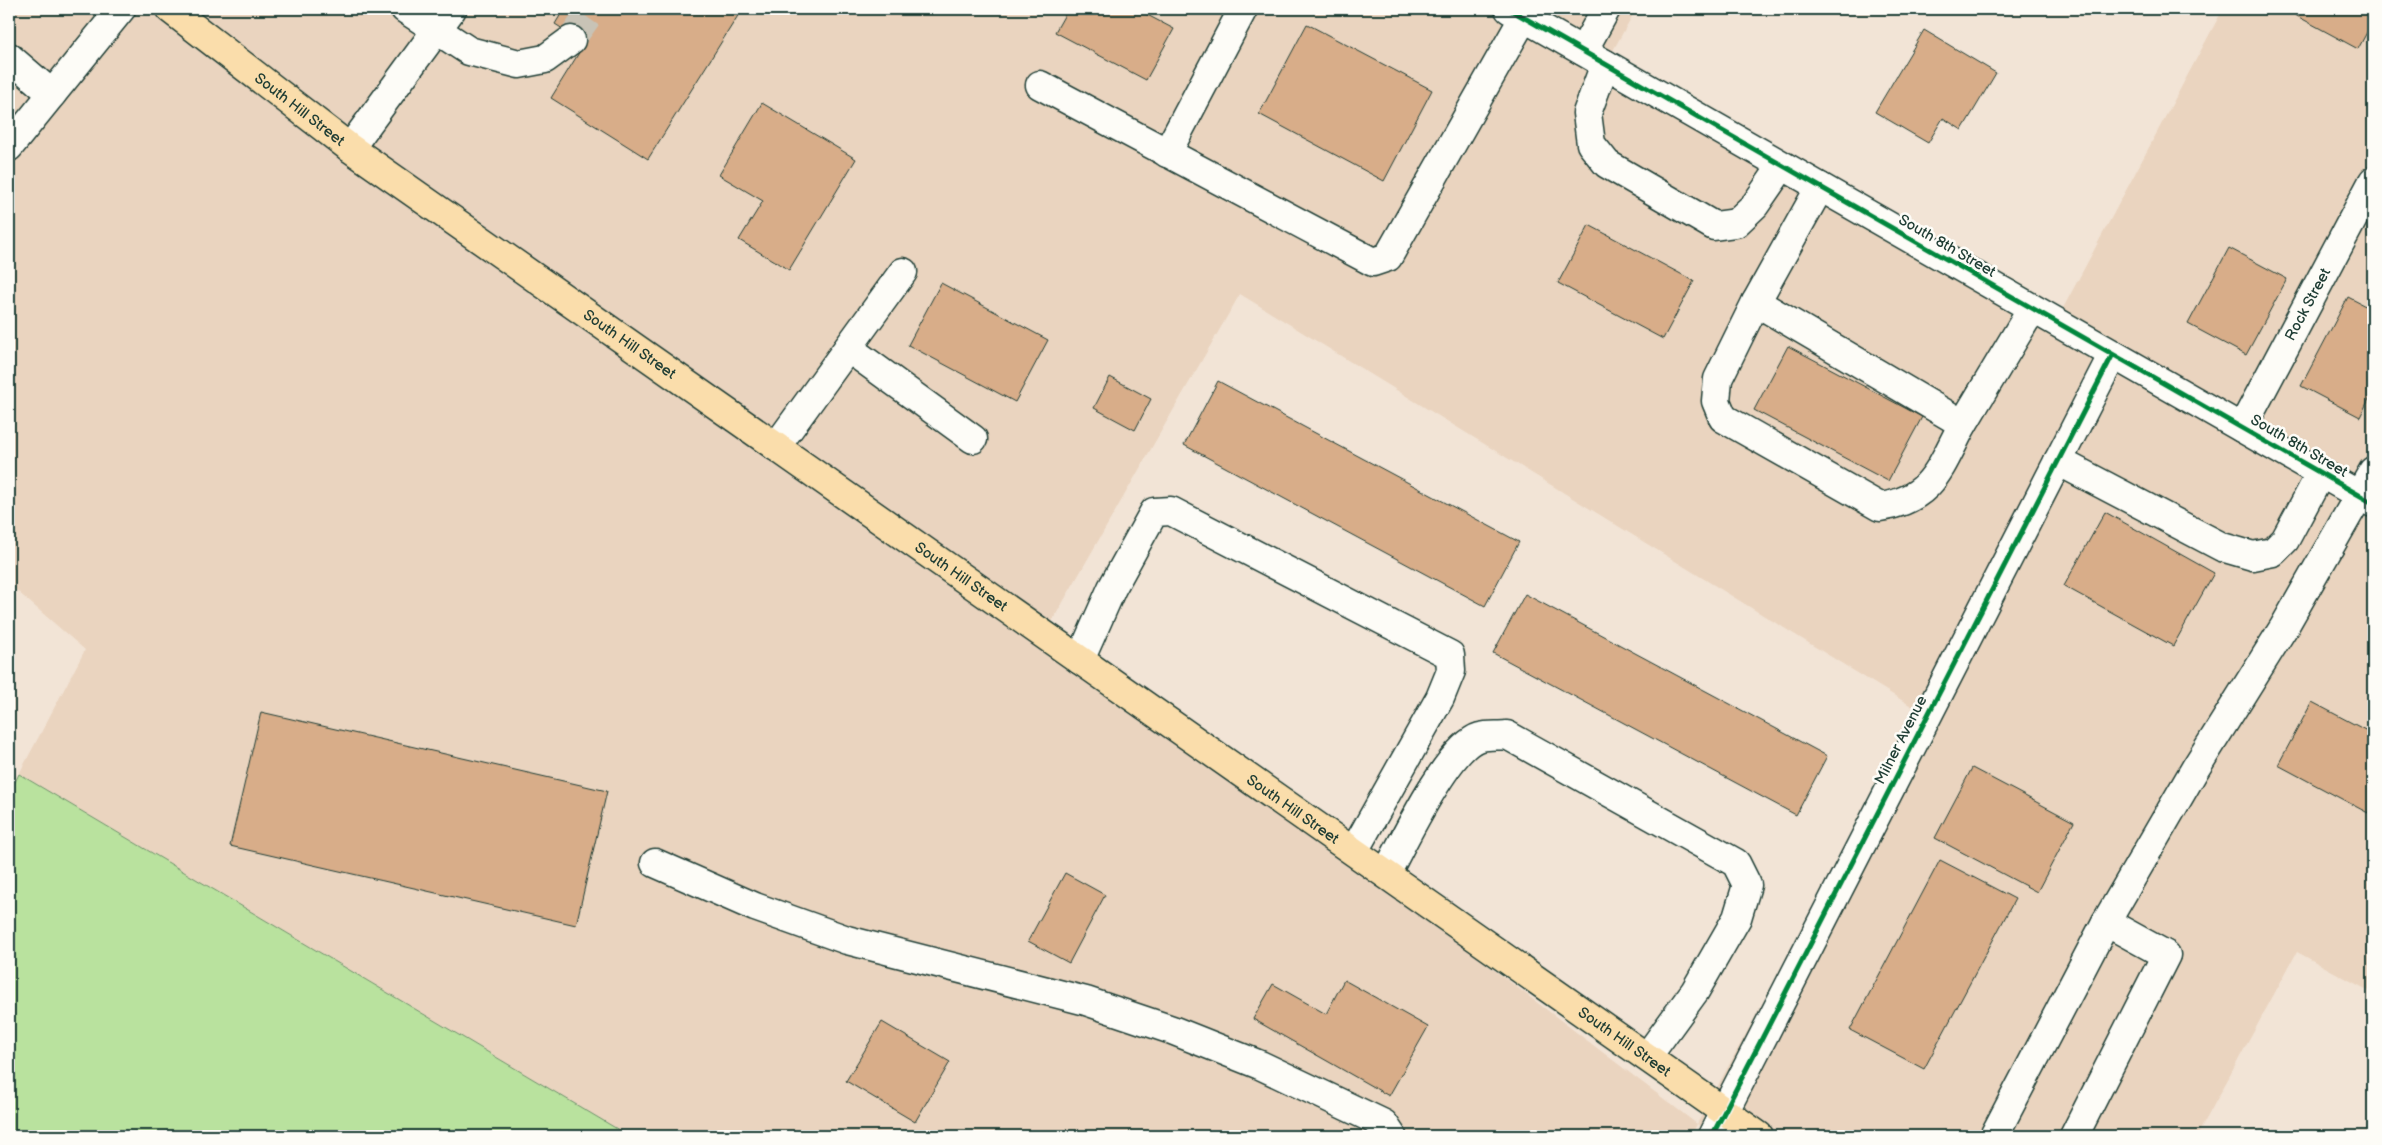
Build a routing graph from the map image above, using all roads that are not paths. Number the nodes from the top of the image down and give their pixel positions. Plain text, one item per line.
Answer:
1 (121, 9) edge
2 (170, 9) edge
3 (405, 9) edge
4 (452, 9) edge
5 (1243, 9) edge
6 (1606, 9) edge
7 (1516, 13) edge
8 (436, 31) junction
9 (571, 40) tunnel mouth
10 (9, 57) edge
11 (1594, 58) junction
12 (1040, 85) dead end
13 (52, 94) junction
14 (9, 147) edge
15 (350, 148) junction
16 (1167, 153) junction
17 (1782, 166) junction
18 (2373, 181) edge
19 (1820, 187) junction
20 (2365, 216) edge
21 (903, 272) dead end
22 (1756, 302) junction
23 (2032, 309) junction
24 (848, 348) junction
25 (2112, 356) junction
26 (1963, 424) junction
27 (2242, 428) junction
28 (972, 439) dead end
29 (776, 447) junction
30 (2058, 461) junction
31 (2373, 470) edge
32 (2321, 473) junction
33 (2367, 499) edge
34 (1080, 660) junction
35 (1354, 851) junction
36 (655, 864) dead end
37 (1386, 874) junction
38 (2106, 922) junction
39 (1647, 1057) junction
40 (1725, 1111) junction
41 (1392, 1136) edge
42 (1712, 1136) edge
43 (1759, 1136) edge
44 (1994, 1136) edge
45 (2074, 1136) edge

1 - 13 street
2 - 15 main road, South Hill Street
3 - 8 street
4 - 8 street
5 - 16 street
6 - 11 street
7 - 11 street, South 8th Street
7 - 16 street
8 - 9 street
8 - 15 street
10 - 13 street
11 - 17 street, South 8th Street
11 - 17 street
12 - 16 street
13 - 14 street
15 - 29 main road, South Hill Street
17 - 19 street, South 8th Street
18 - 20 street, Rock Street
19 - 22 street
19 - 23 street, South 8th Street
20 - 27 street, Rock Street
21 - 24 street
22 - 26 street
22 - 26 street
23 - 25 street, South 8th Street
23 - 26 street
24 - 28 street
24 - 29 street
25 - 27 street, South 8th Street
25 - 30 street, Milner Avenue
27 - 32 street, South 8th Street
29 - 34 main road, South Hill Street
30 - 32 street
30 - 40 street, Milner Avenue
31 - 33 street
32 - 33 street, South 8th Street
33 - 38 street
34 - 35 main road, South Hill Street
34 - 35 street
35 - 37 main road, South Hill Street
36 - 41 street
37 - 39 main road, South Hill Street
37 - 39 street
38 - 44 street
38 - 45 street
39 - 40 main road, South Hill Street
40 - 42 street, Milner Avenue
40 - 43 main road, South Hill Street

